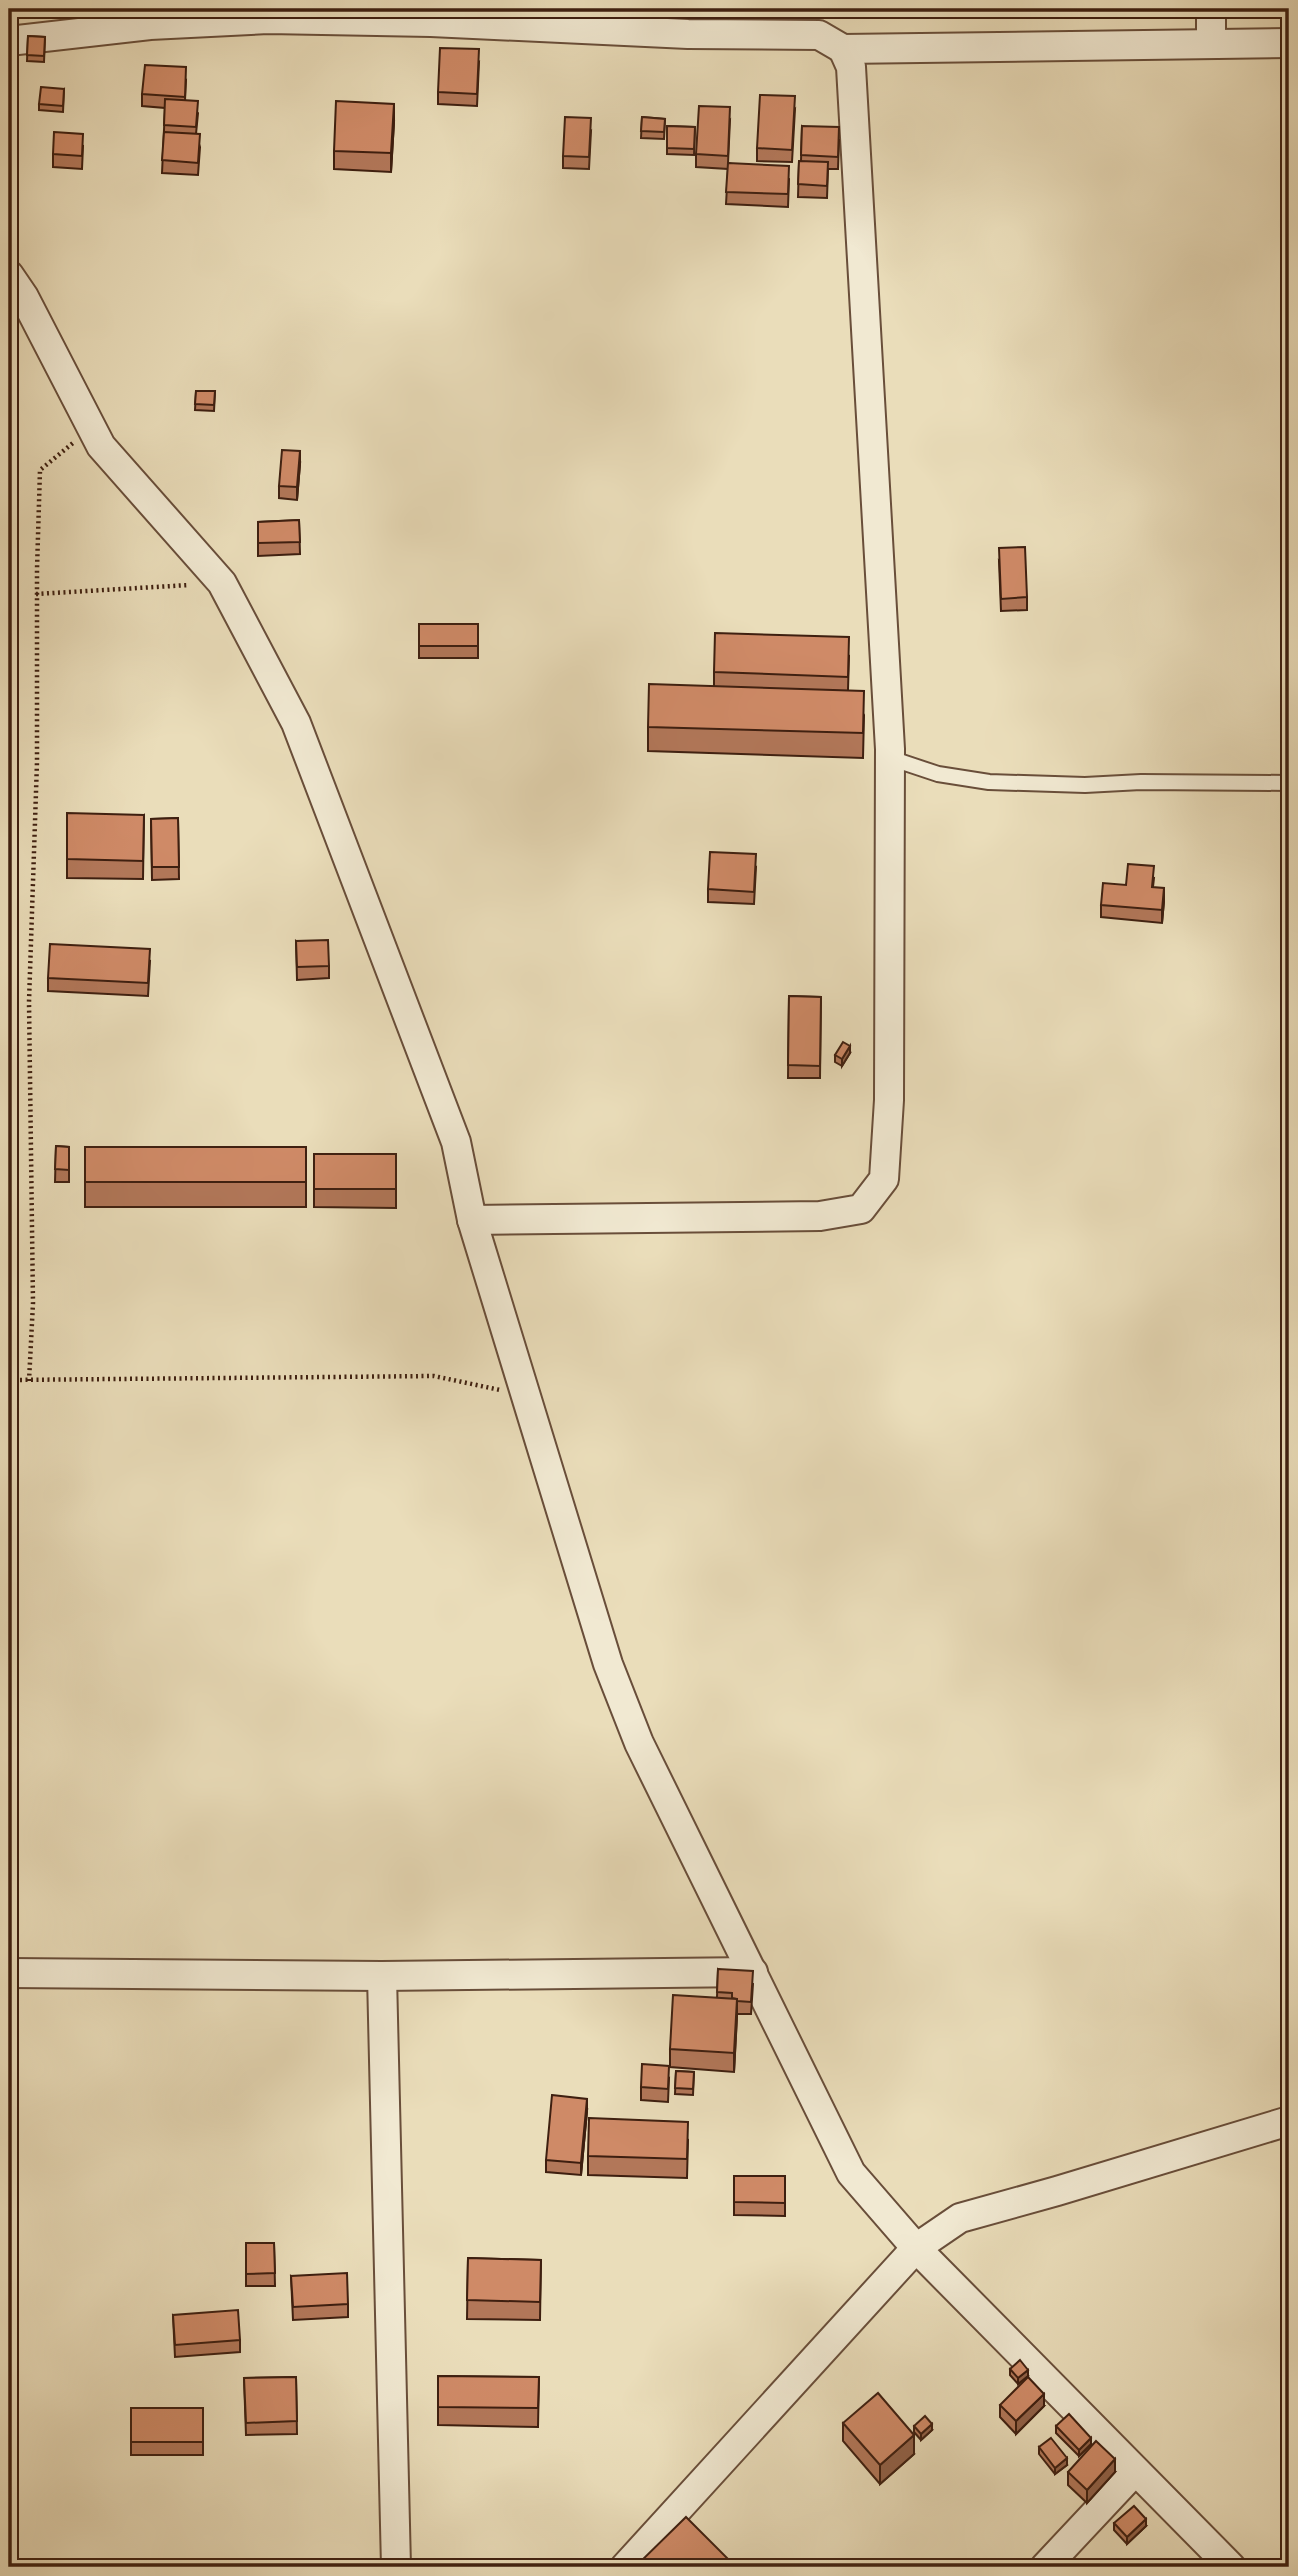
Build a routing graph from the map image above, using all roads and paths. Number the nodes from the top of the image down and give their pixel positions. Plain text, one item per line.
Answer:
1 (1211, 9) edge
2 (304, 14) edge
3 (591, 19) edge
4 (9, 41) edge
5 (1289, 43) edge
6 (1211, 44) junction
7 (844, 50) junction
8 (9, 275) edge
9 (92, 428) junction
10 (222, 583) junction
11 (36, 594) junction
12 (890, 758) junction
13 (1289, 783) edge
14 (472, 1220) junction
15 (9, 1380) edge
16 (29, 1381) junction
17 (525, 1395) junction
18 (753, 1972) junction
19 (9, 1973) edge
20 (382, 1976) junction
21 (1289, 2120) edge
22 (916, 2248) junction
23 (1135, 2471) junction
24 (396, 2567) edge
25 (625, 2567) edge
26 (1045, 2567) edge
27 (1231, 2567) edge

1 - 6 street
2 - 3 street
2 - 4 street
3 - 7 street
5 - 6 street
6 - 7 street
7 - 12 street
8 - 9 street
9 - 10 street
9 - 11 path
10 - 11 path
10 - 14 street
11 - 16 path
12 - 13 lane
12 - 14 street
14 - 17 street
15 - 16 path
16 - 17 path
17 - 18 street
18 - 20 street
18 - 22 street
19 - 20 street
20 - 24 street
21 - 22 street
22 - 23 street
22 - 25 street
23 - 26 street
23 - 27 street

